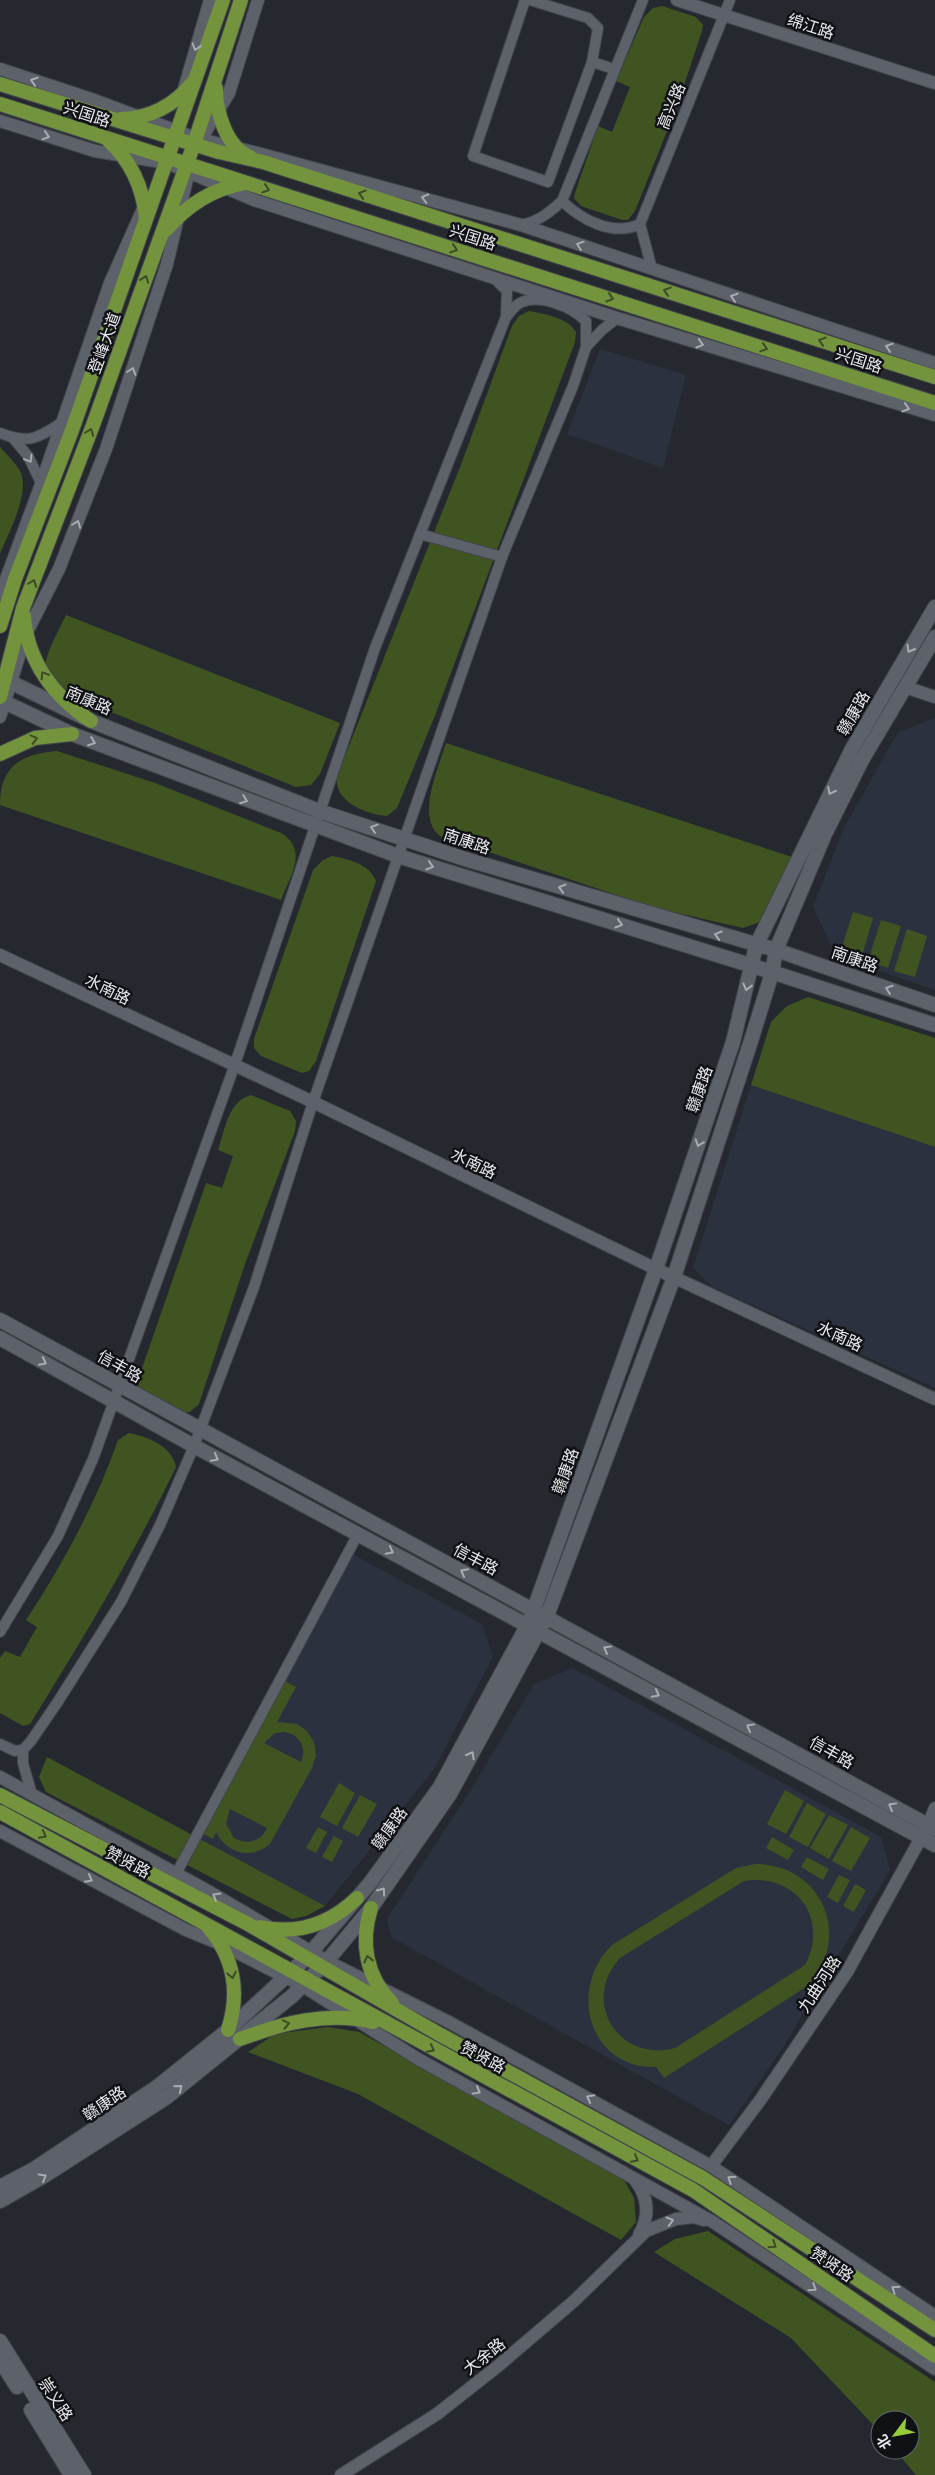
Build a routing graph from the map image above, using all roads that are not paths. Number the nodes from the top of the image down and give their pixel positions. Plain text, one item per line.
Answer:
1 (210, 0) edge
2 (223, 0) edge
3 (242, 0) edge
4 (258, 0) edge
5 (525, 0) edge
6 (530, 0) edge
7 (643, 0) edge
8 (677, 0) edge
9 (730, 0) edge
10 (725, 14) junction
11 (592, 62) junction
12 (0, 69) edge
13 (614, 69) junction
14 (218, 73) junction
15 (198, 74) junction
16 (935, 83) edge
17 (0, 84) edge
18 (183, 93) junction
19 (0, 104) edge
20 (218, 109) junction
21 (138, 117) junction
22 (113, 119) junction
23 (0, 121) edge
24 (175, 135) junction
25 (106, 138) junction
26 (197, 142) junction
27 (238, 148) junction
28 (122, 155) junction
29 (166, 160) junction
30 (263, 162) junction
31 (188, 168) junction
32 (245, 183) junction
33 (226, 187) junction
34 (562, 200) junction
35 (144, 205) junction
36 (178, 216) junction
37 (146, 220) junction
38 (640, 224) junction
39 (521, 225) junction
40 (159, 241) junction
41 (652, 270) junction
42 (495, 278) junction
43 (506, 317) junction
44 (617, 318) junction
45 (586, 347) junction
46 (935, 363) edge
47 (935, 377) edge
48 (935, 403) edge
49 (935, 415) edge
50 (61, 423) junction
51 (0, 433) edge
52 (13, 438) junction
53 (41, 483) junction
54 (420, 534) junction
55 (502, 557) junction
56 (15, 579) junction
57 (0, 594) edge
58 (935, 607) edge
59 (23, 608) junction
60 (0, 626) edge
61 (26, 634) junction
62 (935, 637) edge
63 (5, 680) edge
64 (905, 687) junction
65 (935, 698) edge
66 (2, 700) edge
67 (0, 717) edge
68 (91, 720) junction
69 (72, 734) junction
70 (0, 754) edge
71 (319, 811) junction
72 (314, 826) junction
73 (404, 838) junction
74 (398, 856) junction
75 (756, 946) junction
76 (776, 950) junction
77 (0, 955) edge
78 (753, 966) junction
79 (772, 973) junction
80 (935, 1005) edge
81 (935, 1025) edge
82 (234, 1067) junction
83 (313, 1102) junction
84 (656, 1269) junction
85 (674, 1277) junction
86 (0, 1320) edge
87 (0, 1338) edge
88 (119, 1386) junction
89 (935, 1399) edge
90 (114, 1400) junction
91 (200, 1430) junction
92 (194, 1446) junction
93 (358, 1534) junction
94 (534, 1609) junction
95 (547, 1616) junction
96 (528, 1624) junction
97 (540, 1631) junction
98 (0, 1632) edge
99 (0, 1744) edge
100 (23, 1750) junction
101 (0, 1777) edge
102 (0, 1795) edge
103 (32, 1795) junction
104 (935, 1808) edge
105 (0, 1812) edge
106 (0, 1831) edge
107 (928, 1831) edge
108 (935, 1845) edge
109 (176, 1874) junction
110 (357, 1898) junction
111 (371, 1908) junction
112 (199, 1920) junction
113 (248, 1924) junction
114 (272, 1930) junction
115 (220, 1944) junction
116 (309, 1955) junction
117 (325, 1964) junction
118 (290, 1974) junction
119 (306, 1983) junction
120 (379, 1988) junction
121 (404, 2013) junction
122 (359, 2020) junction
123 (228, 2030) junction
124 (405, 2035) junction
125 (240, 2038) junction
126 (607, 2125) junction
127 (648, 2131) junction
128 (588, 2133) junction
129 (711, 2166) junction
130 (628, 2174) junction
131 (0, 2187) edge
132 (752, 2193) junction
133 (0, 2200) edge
134 (713, 2222) junction
135 (782, 2228) junction
136 (755, 2233) junction
137 (634, 2244) junction
138 (935, 2316) edge
139 (935, 2330) edge
140 (0, 2341) edge
141 (935, 2356) edge
142 (0, 2360) edge
143 (935, 2369) edge
144 (72, 2475) edge
145 (84, 2475) edge
146 (341, 2475) edge

1 -> 18 street
2 - 15 main road, 登峰大道
3 - 14 main road, 登峰大道
4 - 20 street
5 - 11 street
6 - 11 street
7 - 13 street
8 - 10 street, 绵江路
9 - 10 street, 高兴路
10 - 16 street, 绵江路
10 - 38 street, 高兴路
11 - 13 street
21 -> 12 street
13 - 34 street
14 - 20 main road
14 - 26 main road, 登峰大道
15 - 18 main road
15 - 24 main road, 登峰大道
17 - 22 main road, 兴国路
18 - 21 main road
18 - 24 street
19 - 25 main road, 兴国路
20 - 26 street
20 - 27 main road
21 - 22 main road
21 - 24 street
22 - 24 main road, 兴国路
23 -> 28 street
24 - 26 main road, 兴国路
24 - 29 main road, 登峰大道
25 - 28 main road
25 - 29 main road, 兴国路
26 - 27 street
26 - 30 main road, 兴国路
26 - 31 main road, 登峰大道
27 - 30 main road
39 -> 27 street
28 - 29 street
28 - 35 main road
29 - 31 main road, 兴国路
29 - 35 street
29 - 37 main road, 登峰大道
47 -> 30 main road, 兴国路
31 - 32 main road, 兴国路
31 - 33 street
31 - 36 street
31 - 40 main road, 登峰大道
32 - 33 main road
32 -> 48 main road, 兴国路
33 - 36 main road
33 - 42 street
34 - 38 street
34 - 39 street
35 - 37 main road
35 - 50 street
36 - 40 main road
61 -> 36 street
37 - 56 main road, 登峰大道
38 - 41 street
41 -> 39 street
59 -> 40 main road, 登峰大道
46 -> 41 street
42 - 43 street
42 - 44 street
43 - 45 street
43 - 54 street
44 - 45 street
44 -> 49 street
45 - 55 street
50 - 52 street
50 - 53 street
51 - 52 street
52 -> 53 street
53 - 57 street
54 - 55 street
54 - 71 street
55 - 73 street
56 - 57 main road
56 - 60 main road, 登峰大道
58 -> 75 main road, 赣康路
59 - 61 main road
59 - 63 main road, 登峰大道
61 - 63 street
68 -> 61 main road
62 - 64 main road, 赣康路
63 - 66 main road, 登峰大道
63 - 68 main road, 南康路
64 - 65 street
64 - 76 main road, 赣康路
66 - 67 street
66 - 69 main road
68 - 71 main road, 南康路
70 -> 69 main road
69 -> 72 main road
71 - 72 street
73 -> 71 main road, 南康路
72 - 74 main road
72 - 82 street
73 - 74 street
75 -> 73 main road, 南康路
74 -> 78 main road
74 - 83 street
75 - 76 main road, 南康路
75 - 78 main road, 赣康路
76 - 79 main road, 赣康路
80 -> 76 main road, 南康路
77 - 82 street, 水南路
78 - 79 main road
78 -> 84 main road, 赣康路
79 - 81 main road
79 - 85 main road, 赣康路
82 - 83 street, 水南路
82 - 88 street
83 - 84 street, 水南路
83 - 91 street
84 - 85 street, 水南路
84 - 94 main road, 赣康路
85 - 89 street, 水南路
85 - 95 main road, 赣康路
86 - 88 main road, 信丰路
87 -> 90 main road, 信丰路
88 - 90 street
88 - 91 main road, 信丰路
90 - 92 main road, 信丰路
90 - 98 street
91 - 92 street
94 -> 91 main road, 信丰路
92 -> 93 main road, 信丰路
92 - 100 street
93 -> 96 main road, 信丰路
93 - 109 street
94 - 95 main road, 信丰路
94 - 96 main road, 赣康路
95 - 97 main road, 赣康路
107 -> 95 main road, 信丰路
96 - 97 main road, 信丰路
96 - 110 main road, 赣康路
97 -> 107 main road, 信丰路
111 -> 97 main road, 赣康路
99 - 100 street
100 - 103 street
101 - 103 street
102 - 113 main road, 赞贤路
103 - 109 street
104 - 107 street, 九曲河路
105 -> 112 main road, 赞贤路
106 -> 115 street
107 - 108 main road, 信丰路
107 - 129 street, 九曲河路
114 -> 109 street
110 - 114 main road
110 - 116 main road, 赣康路
111 - 117 main road, 赣康路
120 -> 111 main road
112 - 115 main road
112 - 118 main road, 赞贤路
113 - 114 main road
113 - 116 main road, 赞贤路
114 - 116 street
115 - 118 street
115 -> 123 main road
116 - 117 main road, 赞贤路
116 - 118 main road, 赣康路
117 - 119 main road, 赣康路
117 - 120 street
117 - 121 main road, 赞贤路
118 - 119 main road, 赞贤路
118 - 123 main road, 赣康路
119 - 122 street
119 - 124 main road, 赞贤路
119 - 125 main road, 赣康路
120 - 121 main road
127 -> 120 street
121 - 126 main road, 赞贤路
122 - 124 main road
125 -> 122 main road
122 -> 130 street
123 - 131 main road, 赣康路
124 -> 128 main road, 赞贤路
133 -> 125 main road, 赣康路
126 - 127 street
126 - 135 main road, 赞贤路
127 - 129 street
128 - 130 street
128 -> 136 main road, 赞贤路
132 -> 129 street
130 - 134 street
130 - 137 street
132 - 135 street
138 -> 132 street
134 - 136 street
137 -> 134 street, 大余路
134 -> 143 street
135 - 139 main road, 赞贤路
136 -> 141 main road, 赞贤路
137 - 146 street, 大余路
140 - 145 main road, 崇义路
142 - 144 main road, 崇义路

